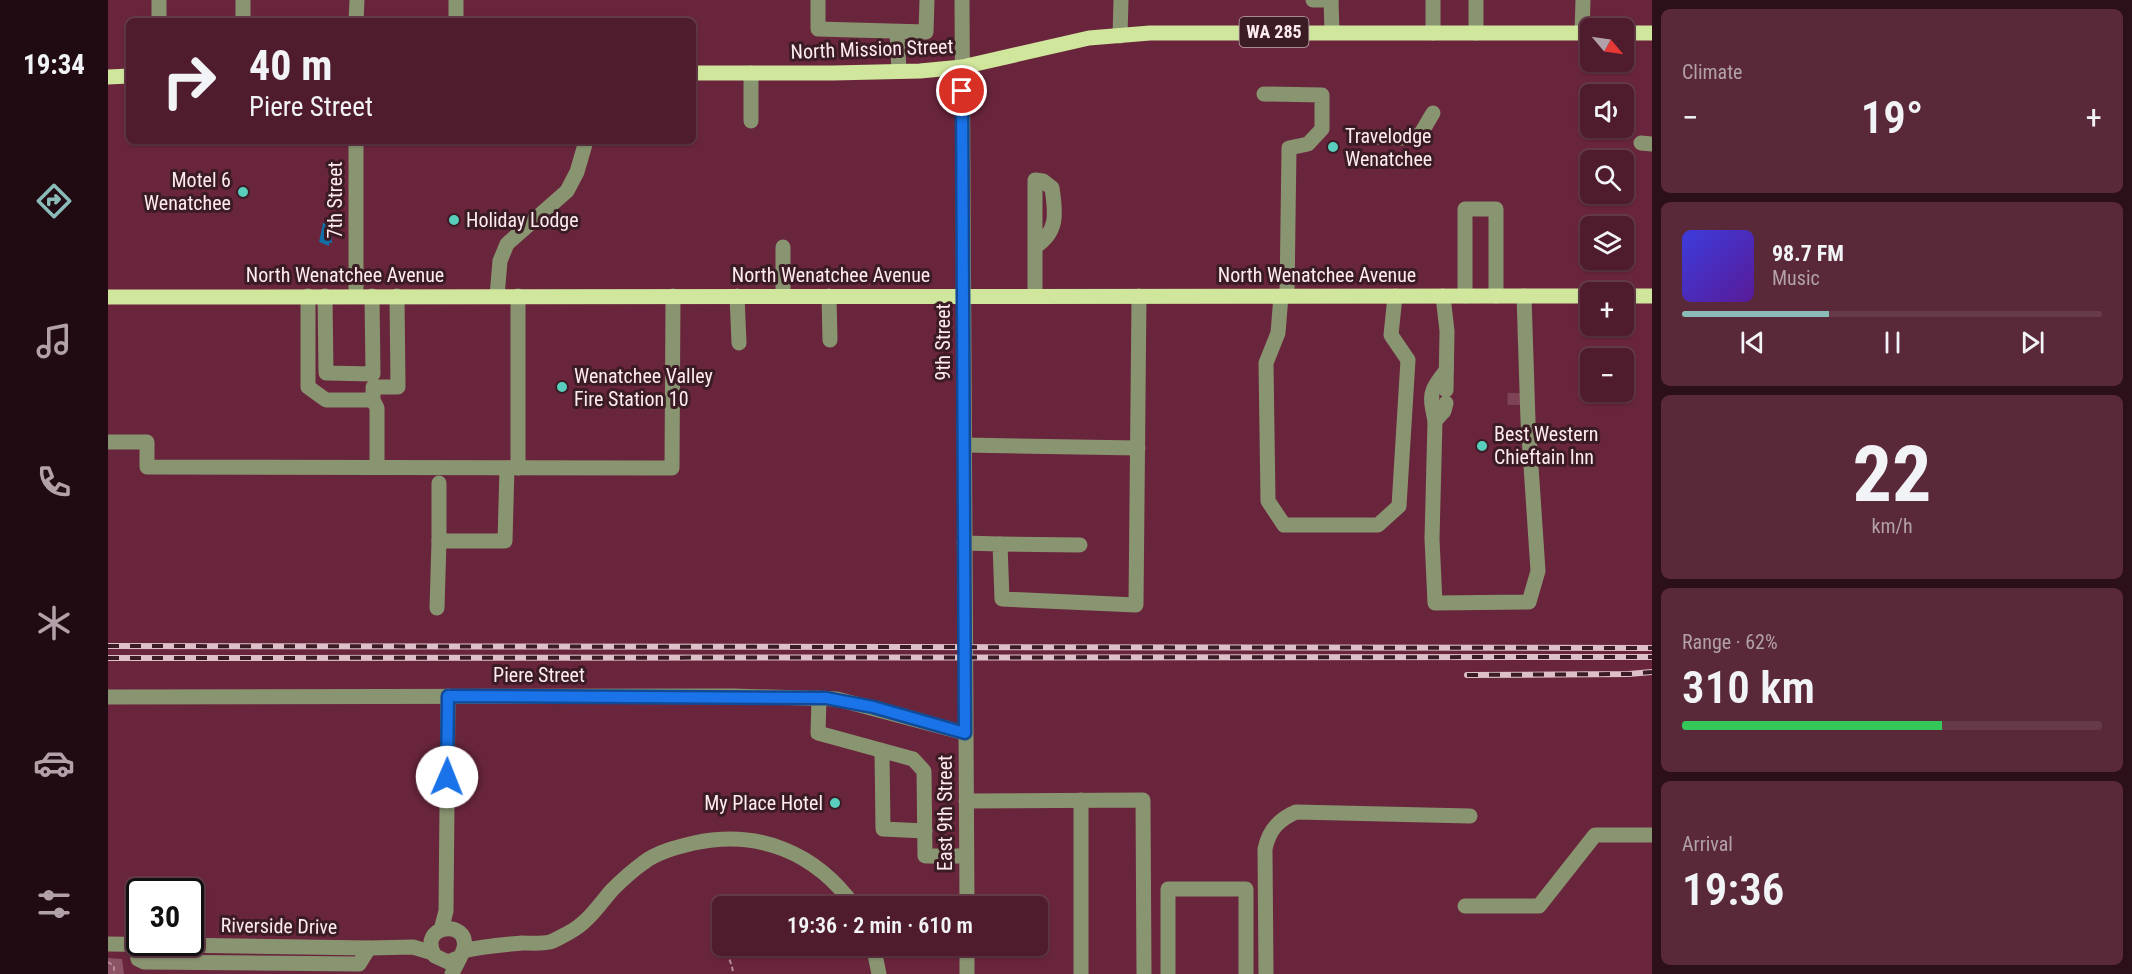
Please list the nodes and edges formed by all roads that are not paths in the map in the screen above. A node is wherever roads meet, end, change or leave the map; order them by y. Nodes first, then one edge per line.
1 (159, 0) edge
2 (243, 0) edge
3 (357, 0) edge
4 (456, 0) edge
5 (818, 0) edge
6 (927, 0) edge
7 (962, 0) edge
8 (1121, 0) edge
9 (1313, 0) edge
10 (1331, 0) edge
11 (1433, 0) edge
12 (1476, 0) edge
13 (1583, 0) edge
14 (159, 18) edge
15 (243, 18) edge
16 (357, 18) edge
17 (456, 18) edge
18 (1585, 18) edge
19 (897, 32) junction
20 (1332, 32) junction
21 (1433, 33) junction
22 (1476, 33) junction
23 (1580, 33) edge
24 (1634, 33) edge
25 (1652, 33) edge
26 (1120, 36) junction
27 (962, 67) junction
28 (899, 71) junction
29 (696, 73) edge
30 (751, 73) junction
31 (126, 76) edge
32 (108, 77) edge
33 (1264, 94) dead end
34 (1433, 113) dead end
35 (751, 121) dead end
36 (1372, 137) dead end
37 (356, 144) edge
38 (585, 144) edge
39 (1035, 180) dead end
40 (783, 247) dead end
41 (308, 296) junction
42 (325, 296) junction
43 (356, 296) junction
44 (372, 296) junction
45 (397, 296) junction
46 (497, 296) junction
47 (518, 296) junction
48 (673, 296) junction
49 (737, 296) junction
50 (783, 296) junction
51 (829, 296) junction
52 (964, 296) junction
53 (1035, 296) junction
54 (1139, 296) junction
55 (1284, 296) junction
56 (1395, 296) junction
57 (1443, 296) junction
58 (1465, 296) junction
59 (1496, 296) junction
60 (1524, 296) junction
61 (1580, 296) edge
62 (1634, 296) edge
63 (1652, 296) edge
64 (108, 297) edge
65 (830, 340) dead end
66 (739, 343) dead end
67 (1526, 365) junction
68 (1446, 371) junction
69 (373, 387) junction
70 (1436, 421) junction
71 (1528, 422) junction
72 (108, 441) edge
73 (964, 445) junction
74 (1138, 448) junction
75 (377, 467) junction
76 (512, 468) junction
77 (439, 483) dead end
78 (439, 541) junction
79 (964, 543) junction
80 (1000, 544) junction
81 (1080, 544) dead end
82 (438, 608) dead end
83 (965, 647) joint
84 (448, 696) junction
85 (108, 697) edge
86 (819, 698) junction
87 (965, 733) junction
88 (882, 751) junction
89 (1081, 800) junction
90 (966, 801) junction
91 (1470, 816) dead end
92 (925, 831) junction
93 (1652, 835) edge
94 (966, 856) junction
95 (846, 896) edge
96 (967, 896) edge
97 (1465, 906) dead end
98 (452, 940) junction
99 (108, 944) edge
100 (413, 947) junction
101 (436, 956) junction
102 (875, 956) edge
103 (967, 956) edge
104 (445, 974) edge
105 (452, 974) edge
106 (879, 974) edge
107 (967, 974) edge
108 (1081, 974) edge
109 (1144, 974) edge
110 (1167, 974) edge
111 (1246, 974) edge
112 (1266, 974) edge

1 - 14 street
2 - 15 street
3 - 16 street
4 - 17 street
5 - 19 street
6 - 19 street
7 - 27 street, 9th Street
8 - 26 street
9 - 10 street
10 - 20 street
11 - 21 street
12 - 22 street
13 - 18 street
19 - 28 street
20 - 21 main road, North Mission Street / WA 285
20 - 26 main road, North Mission Street / WA 285
21 - 22 main road, North Mission Street / WA 285
22 - 23 main road, North Mission Street / WA 285
24 - 25 main road
26 - 27 main road, North Mission Street / WA 285
27 - 28 main road, North Mission Street / WA 285
27 - 52 street, 9th Street
28 - 30 main road, North Mission Street / WA 285
29 - 30 main road, North Mission Street / WA 285
30 - 35 street
31 - 32 main road
33 - 55 street
34 - 36 street
37 - 43 street, 7th Street
38 - 46 street
39 - 53 street
40 - 50 street
41 - 42 main road, North Wenatchee Avenue
41 - 64 main road, North Wenatchee Avenue
41 - 69 street
42 - 43 main road, North Wenatchee Avenue
42 - 69 street
43 - 44 main road, North Wenatchee Avenue
44 - 45 main road, North Wenatchee Avenue
44 - 69 street
45 - 46 main road, North Wenatchee Avenue
45 - 69 street
46 - 47 main road, North Wenatchee Avenue
47 - 48 main road, North Wenatchee Avenue
47 - 76 street
48 - 49 main road, North Wenatchee Avenue
48 - 76 street
49 - 50 main road, North Wenatchee Avenue
49 - 66 street
50 - 51 main road, North Wenatchee Avenue
51 - 52 main road, North Wenatchee Avenue
51 - 65 street
52 - 53 main road, North Wenatchee Avenue
52 - 73 street, 9th Street
53 - 54 main road, North Wenatchee Avenue
54 - 55 main road, North Wenatchee Avenue
54 - 74 street
55 - 56 main road, North Wenatchee Avenue
55 - 56 street
56 - 57 main road, North Wenatchee Avenue
57 - 58 main road, North Wenatchee Avenue
57 - 68 street
58 - 59 main road, North Wenatchee Avenue
58 - 59 street
59 - 60 main road, North Wenatchee Avenue
60 - 61 main road, North Wenatchee Avenue
60 - 67 street
62 - 63 main road
67 - 71 street
67 - 71 street
68 - 70 street
68 - 70 street
69 - 75 street
70 - 71 street
72 - 75 street
73 - 74 street
73 - 79 street, 9th Street
74 - 80 street
75 - 76 street
76 - 78 street
77 - 78 street
78 - 82 street
79 - 80 street
79 - 83 street, 9th Street
80 - 81 street
83 - 87 street, East 9th Street
84 - 85 street, Piere Street
84 - 86 street, Piere Street
84 - 98 street
86 - 87 street, Piere Street
86 - 88 street
87 - 90 street, East 9th Street
88 - 92 street
88 - 92 street
89 - 90 street
89 - 108 street
89 - 109 street
90 - 94 street, East 9th Street
91 - 112 street
92 - 94 street
93 - 97 street
94 - 96 street, East 9th Street
95 - 98 street
98 - 100 street, Riverside Drive
98 - 101 street, Riverside Drive
98 - 101 street
98 - 105 street
99 - 100 street, Riverside Drive
100 - 101 street, Riverside Drive
101 - 104 street
102 - 106 street
103 - 107 street
110 - 111 street

